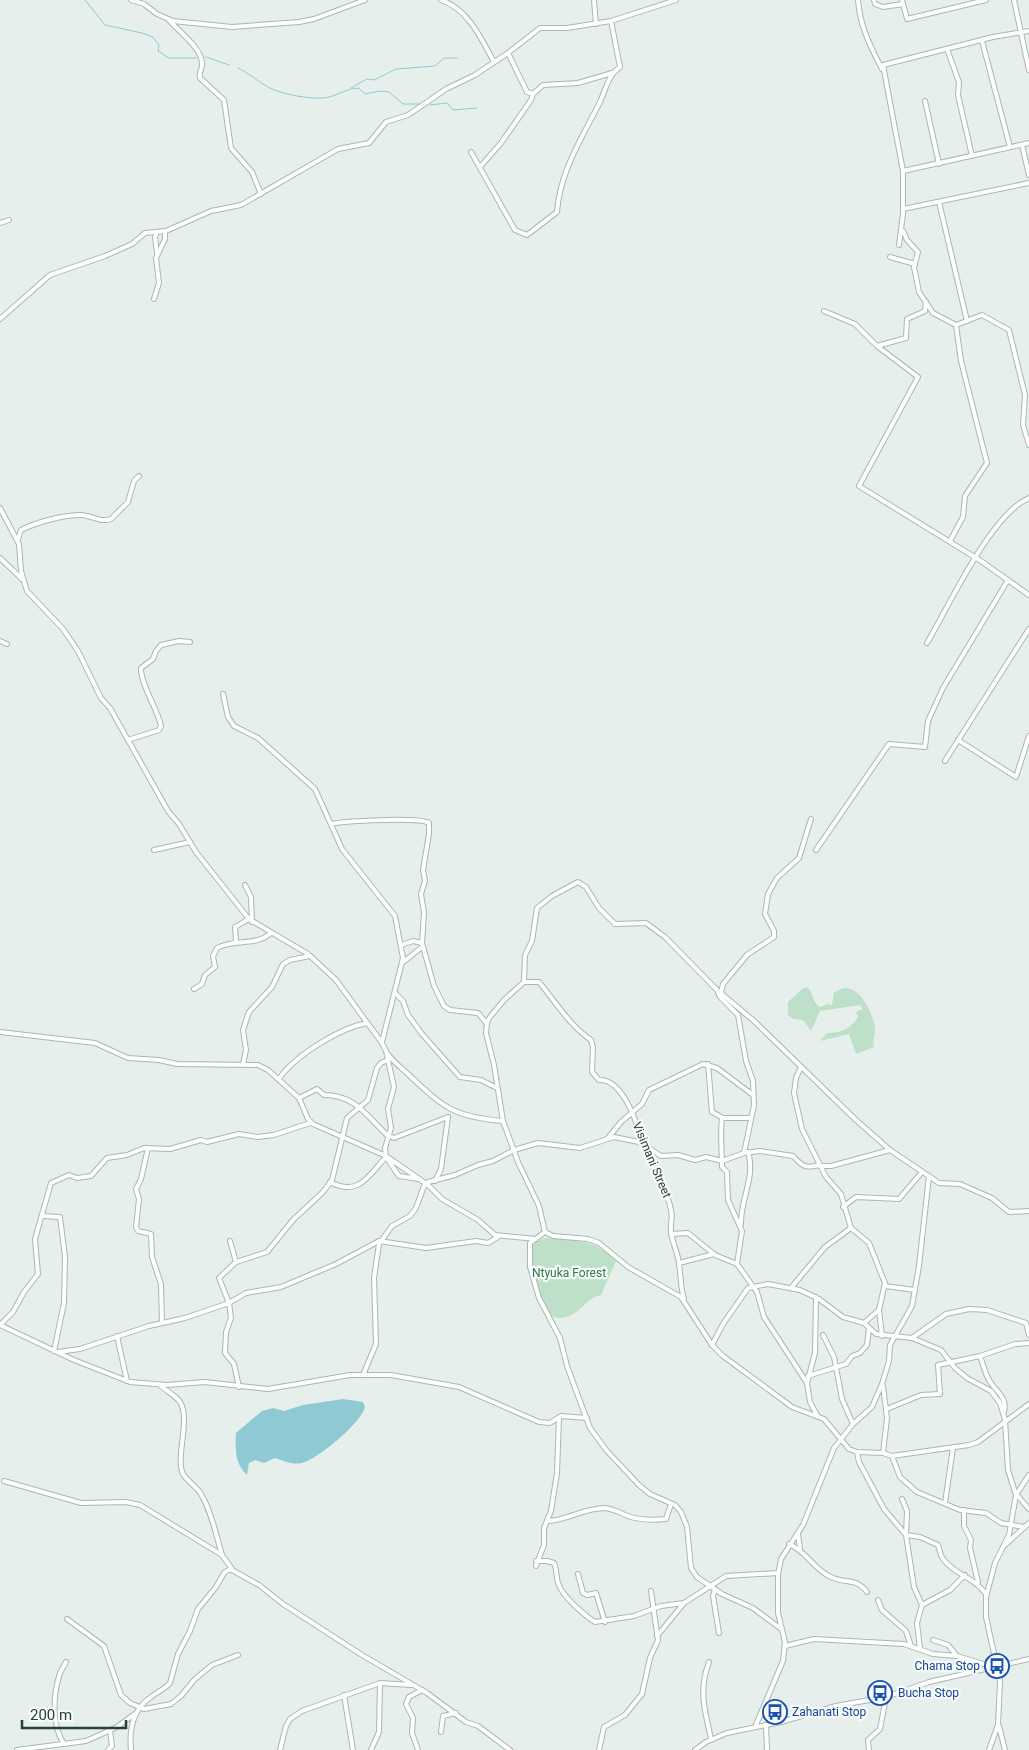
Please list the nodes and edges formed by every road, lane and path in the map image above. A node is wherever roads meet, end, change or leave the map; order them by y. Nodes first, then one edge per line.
1 (132, 0) edge
2 (365, 0) edge
3 (441, 0) edge
4 (594, 0) edge
5 (676, 0) edge
6 (858, 0) edge
7 (874, 0) edge
8 (986, 0) edge
9 (1014, 0) edge
10 (455, 2) edge
11 (902, 2) edge
12 (168, 20) junction
13 (611, 21) junction
14 (596, 24) junction
15 (1029, 31) edge
16 (1020, 32) junction
17 (982, 41) junction
18 (947, 49) junction
19 (508, 54) junction
20 (494, 62) junction
21 (882, 69) junction
22 (1029, 69) edge
23 (612, 73) junction
24 (533, 94) junction
25 (925, 101) dead end
26 (1029, 143) edge
27 (1022, 145) junction
28 (1010, 147) junction
29 (471, 152) dead end
30 (972, 156) junction
31 (939, 164) junction
32 (480, 167) junction
33 (903, 172) junction
34 (1029, 175) edge
35 (1029, 183) edge
36 (262, 194) junction
37 (939, 202) junction
38 (903, 209) junction
39 (9, 220) dead end
40 (0, 223) edge
41 (902, 229) junction
42 (157, 232) junction
43 (165, 232) junction
44 (899, 245) dead end
45 (157, 253) junction
46 (890, 257) dead end
47 (915, 264) junction
48 (154, 299) dead end
49 (926, 302) junction
50 (824, 311) dead end
51 (0, 319) edge
52 (967, 321) junction
53 (956, 325) junction
54 (877, 346) junction
55 (1029, 445) edge
56 (139, 476) dead end
57 (1029, 498) edge
58 (0, 508) edge
59 (950, 541) junction
60 (18, 542) junction
61 (974, 556) junction
62 (0, 558) edge
63 (1008, 580) junction
64 (24, 581) junction
65 (1029, 595) edge
66 (1029, 629) edge
67 (0, 641) edge
68 (190, 642) dead end
69 (927, 643) dead end
70 (7, 644) dead end
71 (224, 694) dead end
72 (1029, 736) edge
73 (128, 740) junction
74 (958, 740) junction
75 (945, 761) dead end
76 (811, 819) dead end
77 (331, 824) junction
78 (190, 842) junction
79 (154, 850) dead end
80 (816, 850) dead end
81 (245, 885) dead end
82 (250, 921) junction
83 (271, 933) junction
84 (236, 942) junction
85 (400, 945) junction
86 (422, 945) junction
87 (310, 956) junction
88 (402, 963) junction
89 (524, 982) junction
90 (194, 988) dead end
91 (719, 991) junction
92 (395, 993) junction
93 (480, 1014) junction
94 (492, 1014) junction
95 (367, 1023) junction
96 (487, 1024) junction
97 (0, 1032) edge
98 (382, 1043) junction
99 (386, 1051) junction
100 (388, 1060) junction
101 (243, 1064) junction
102 (708, 1064) junction
103 (801, 1067) junction
104 (279, 1079) junction
105 (497, 1088) junction
106 (753, 1095) junction
107 (299, 1098) junction
108 (359, 1108) junction
109 (451, 1110) junction
110 (632, 1112) junction
111 (448, 1118) junction
112 (722, 1118) junction
113 (751, 1118) junction
114 (503, 1121) junction
115 (310, 1123) junction
116 (342, 1137) junction
117 (389, 1137) junction
118 (608, 1138) junction
119 (645, 1146) junction
120 (148, 1148) junction
121 (514, 1150) junction
122 (890, 1150) junction
123 (746, 1153) junction
124 (386, 1156) junction
125 (722, 1161) junction
126 (820, 1166) junction
127 (922, 1172) junction
128 (929, 1176) junction
129 (419, 1179) junction
130 (435, 1181) junction
131 (330, 1182) junction
132 (426, 1184) junction
133 (843, 1207) junction
134 (1029, 1211) edge
135 (42, 1216) junction
136 (741, 1227) junction
137 (851, 1228) junction
138 (546, 1232) junction
139 (671, 1234) junction
140 (498, 1237) junction
141 (536, 1239) junction
142 (230, 1241) dead end
143 (381, 1241) junction
144 (714, 1254) junction
145 (236, 1262) junction
146 (679, 1263) junction
147 (737, 1264) junction
148 (752, 1286) junction
149 (885, 1286) junction
150 (791, 1288) junction
151 (915, 1290) junction
152 (816, 1297) junction
153 (685, 1301) junction
154 (229, 1303) junction
155 (879, 1310) junction
156 (162, 1323) junction
157 (864, 1323) junction
158 (1027, 1324) edge
159 (0, 1325) edge
160 (869, 1328) junction
161 (823, 1335) dead end
162 (1029, 1335) edge
163 (117, 1336) junction
164 (882, 1336) junction
165 (893, 1337) junction
166 (912, 1338) junction
167 (1029, 1344) edge
168 (712, 1346) junction
169 (80, 1349) junction
170 (56, 1351) junction
171 (980, 1356) junction
172 (74, 1360) junction
173 (950, 1362) junction
174 (836, 1367) junction
175 (363, 1375) junction
176 (808, 1376) junction
177 (127, 1381) junction
178 (807, 1383) junction
179 (882, 1384) junction
180 (159, 1385) junction
181 (239, 1387) junction
182 (1029, 1404) edge
183 (887, 1409) junction
184 (1004, 1414) junction
185 (818, 1417) junction
186 (559, 1418) junction
187 (587, 1418) junction
188 (1005, 1420) junction
189 (853, 1424) junction
190 (840, 1441) junction
191 (953, 1448) junction
192 (857, 1452) junction
193 (883, 1453) junction
194 (892, 1456) junction
195 (1029, 1475) edge
196 (4, 1481) dead end
197 (1016, 1494) junction
198 (902, 1499) dead end
199 (945, 1503) junction
200 (671, 1504) junction
201 (1029, 1509) edge
202 (964, 1510) junction
203 (548, 1520) junction
204 (1029, 1523) edge
205 (1009, 1525) junction
206 (1024, 1527) junction
207 (798, 1533) junction
208 (906, 1535) junction
209 (789, 1544) junction
210 (1002, 1548) junction
211 (800, 1549) junction
212 (222, 1555) junction
213 (232, 1569) junction
214 (778, 1573) junction
215 (578, 1574) dead end
216 (965, 1576) junction
217 (978, 1583) junction
218 (709, 1585) junction
219 (715, 1589) junction
220 (651, 1591) dead end
221 (868, 1592) dead end
222 (986, 1594) junction
223 (878, 1600) dead end
224 (684, 1603) junction
225 (922, 1605) junction
226 (654, 1608) junction
227 (66, 1619) dead end
228 (605, 1622) junction
229 (780, 1628) junction
230 (718, 1633) dead end
231 (657, 1636) junction
232 (933, 1640) dead end
233 (785, 1646) junction
234 (911, 1646) junction
235 (920, 1649) junction
236 (238, 1656) dead end
237 (957, 1656) junction
238 (1029, 1659) edge
239 (66, 1662) dead end
240 (709, 1662) dead end
241 (997, 1665) junction
242 (991, 1667) junction
243 (380, 1683) junction
244 (411, 1685) junction
245 (422, 1690) junction
246 (344, 1695) junction
247 (886, 1697) junction
248 (140, 1708) junction
249 (136, 1712) junction
250 (456, 1713) junction
251 (998, 1724) junction
252 (766, 1725) junction
253 (754, 1728) junction
254 (110, 1730) junction
255 (441, 1732) dead end
256 (711, 1739) junction
257 (64, 1744) junction
258 (16, 1750) edge
259 (108, 1750) edge
260 (131, 1750) edge
261 (280, 1750) edge
262 (353, 1750) edge
263 (371, 1750) edge
264 (418, 1750) edge
265 (510, 1750) edge
266 (599, 1750) edge
267 (695, 1750) edge
268 (767, 1750) edge
269 (869, 1750) edge
270 (989, 1750) edge
271 (1005, 1750) edge

1 - 12 street
2 - 12 street
3 - 10 street
4 - 14 street
5 - 13 street
6 - 21 street
7 - 11 street
8 - 11 street
9 - 16 street
10 - 20 street
12 - 36 street
13 - 14 street
13 - 23 street
14 - 19 street
15 - 16 street
16 - 17 street
16 - 22 street
17 - 18 street
17 - 28 street
18 - 21 street
18 - 30 street
19 - 20 street
19 - 24 street
20 - 36 street
21 - 33 street
23 - 24 street
23 - 32 street
24 - 32 street
25 - 31 street
26 - 27 street
27 - 28 street
27 - 34 street
28 - 30 street
29 - 32 street
30 - 31 street
31 - 33 street
33 - 38 street
35 - 37 street
36 - 43 street
37 - 38 street
37 - 52 street
38 - 41 street
39 - 40 street
41 - 44 street
41 - 47 street
42 - 43 street
42 - 45 street
42 - 51 street
43 - 45 street
45 - 48 street
46 - 47 street
47 - 49 street
49 - 53 street
49 - 54 street
50 - 54 street
52 - 53 street
52 - 55 street
53 - 59 street
54 - 59 street
56 - 60 street
57 - 61 street
58 - 60 street
59 - 61 street
60 - 64 street
61 - 63 street
61 - 69 street
62 - 64 street
63 - 65 street
63 - 80 street
64 - 73 street
66 - 74 street
67 - 70 street
68 - 73 street
71 - 77 street
72 - 74 street
73 - 78 street
74 - 75 street
76 - 91 street
77 - 85 street
77 - 86 street
78 - 79 street
78 - 82 street
81 - 82 street
82 - 83 street
82 - 84 street
83 - 84 street
83 - 87 street
84 - 90 street
85 - 86 street
85 - 88 street
86 - 88 street
86 - 93 street
87 - 95 street
87 - 101 street
88 - 92 street
89 - 91 street
89 - 94 street
89 - 110 street, Visimani Street
91 - 103 street
91 - 106 street
92 - 98 street
92 - 105 street
93 - 94 street
93 - 96 street
94 - 96 street
95 - 98 street
95 - 104 street
96 - 105 street
97 - 101 street
98 - 99 street
99 - 100 street
99 - 109 street
100 - 108 street
100 - 117 street
101 - 104 street
102 - 106 street
102 - 110 street
102 - 112 street
103 - 122 street
103 - 126 street
104 - 107 street
105 - 114 street
106 - 113 street
107 - 108 street
107 - 115 street
108 - 116 street
108 - 117 street
109 - 111 street
109 - 114 street
110 - 118 street
110 - 119 street, Visimani Street
111 - 117 street
111 - 130 street
112 - 113 street
112 - 125 street
113 - 123 street
114 - 121 street
115 - 116 street
115 - 120 street
116 - 124 street
116 - 131 street
117 - 124 street
118 - 119 street
118 - 121 street
119 - 125 street
119 - 139 street, Visimani Street
120 - 135 street
120 - 156 street
121 - 130 street
121 - 138 street
122 - 126 street
122 - 127 street
123 - 125 street
123 - 126 street
123 - 136 street
124 - 129 street
124 - 129 street
124 - 131 street
125 - 136 street
126 - 133 street
127 - 128 street
127 - 133 street
128 - 134 street
128 - 151 street
129 - 132 street
130 - 132 street
131 - 145 street
132 - 140 street
132 - 143 street
133 - 137 street
135 - 159 street
135 - 170 street
136 - 147 street
137 - 149 street
137 - 150 street
138 - 141 street
138 - 153 street
139 - 144 street
139 - 146 street, Visimani Street
140 - 141 street
140 - 143 street
141 - 187 street
142 - 145 street
143 - 154 street
143 - 175 street
144 - 146 street
144 - 147 street
145 - 154 street
146 - 153 street, Visimani Street
147 - 148 street
148 - 150 street
148 - 168 street
148 - 178 street
149 - 151 street
149 - 155 street
150 - 152 street
151 - 165 street
152 - 157 street
152 - 176 street
153 - 168 street
154 - 156 street
154 - 181 street
155 - 157 street
155 - 164 street
156 - 163 street
157 - 160 street
158 - 162 street
158 - 166 street
159 - 170 street
160 - 164 street
160 - 174 street
161 - 174 street
163 - 169 street
163 - 177 street
164 - 165 street
165 - 166 street
165 - 179 street
166 - 173 street
167 - 171 street
168 - 185 street
169 - 170 street
169 - 172 street
170 - 172 street
171 - 173 street
171 - 184 street
172 - 177 street
173 - 183 street
173 - 184 street
174 - 176 street
174 - 189 street
175 - 181 street
175 - 186 street
176 - 178 street
177 - 180 street
178 - 185 street
179 - 183 street
179 - 189 street
180 - 181 street
180 - 212 street
182 - 188 street
183 - 193 street
184 - 188 street
185 - 190 street
186 - 187 street
186 - 203 street
187 - 200 street
188 - 191 street
188 - 197 street
189 - 190 street
190 - 192 street
190 - 207 street
191 - 194 street
191 - 199 street
192 - 193 street
192 - 208 street
193 - 194 street
194 - 199 street
195 - 197 street
196 - 212 street
197 - 201 street
197 - 205 street
198 - 208 street
199 - 202 street
200 - 203 street
200 - 218 street
202 - 205 street
202 - 217 street
203 - 228 street
204 - 206 street
205 - 206 street
205 - 210 street
206 - 210 street
207 - 209 street
207 - 211 street
208 - 216 street
208 - 225 street
209 - 211 street
209 - 214 street
210 - 222 street
211 - 221 street
212 - 213 street
213 - 244 street
213 - 248 street
214 - 218 street
214 - 229 street
215 - 228 street
216 - 217 street
216 - 225 street
217 - 222 street
218 - 219 street
218 - 224 street
219 - 229 street
219 - 230 street
220 - 226 street
222 - 241 street
223 - 234 street
224 - 226 street
224 - 231 street
225 - 235 street
226 - 228 street
226 - 231 street
227 - 248 street
229 - 233 street
231 - 266 street
232 - 237 street
233 - 234 street
233 - 253 street
234 - 235 street
235 - 237 street
236 - 248 street
237 - 242 street
238 - 241 street
239 - 257 street
240 - 256 street
241 - 242 street
241 - 251 street
242 - 247 street
243 - 244 street
243 - 246 street
243 - 263 street
244 - 245 street
245 - 250 street
245 - 264 street
246 - 261 street
246 - 262 street
247 - 252 street
247 - 269 street
248 - 249 street
249 - 254 street
249 - 260 street
250 - 255 street
250 - 265 street
251 - 270 street
251 - 271 street
252 - 253 street
252 - 268 street
253 - 256 street
254 - 257 street
254 - 259 street
256 - 267 street
257 - 258 street

